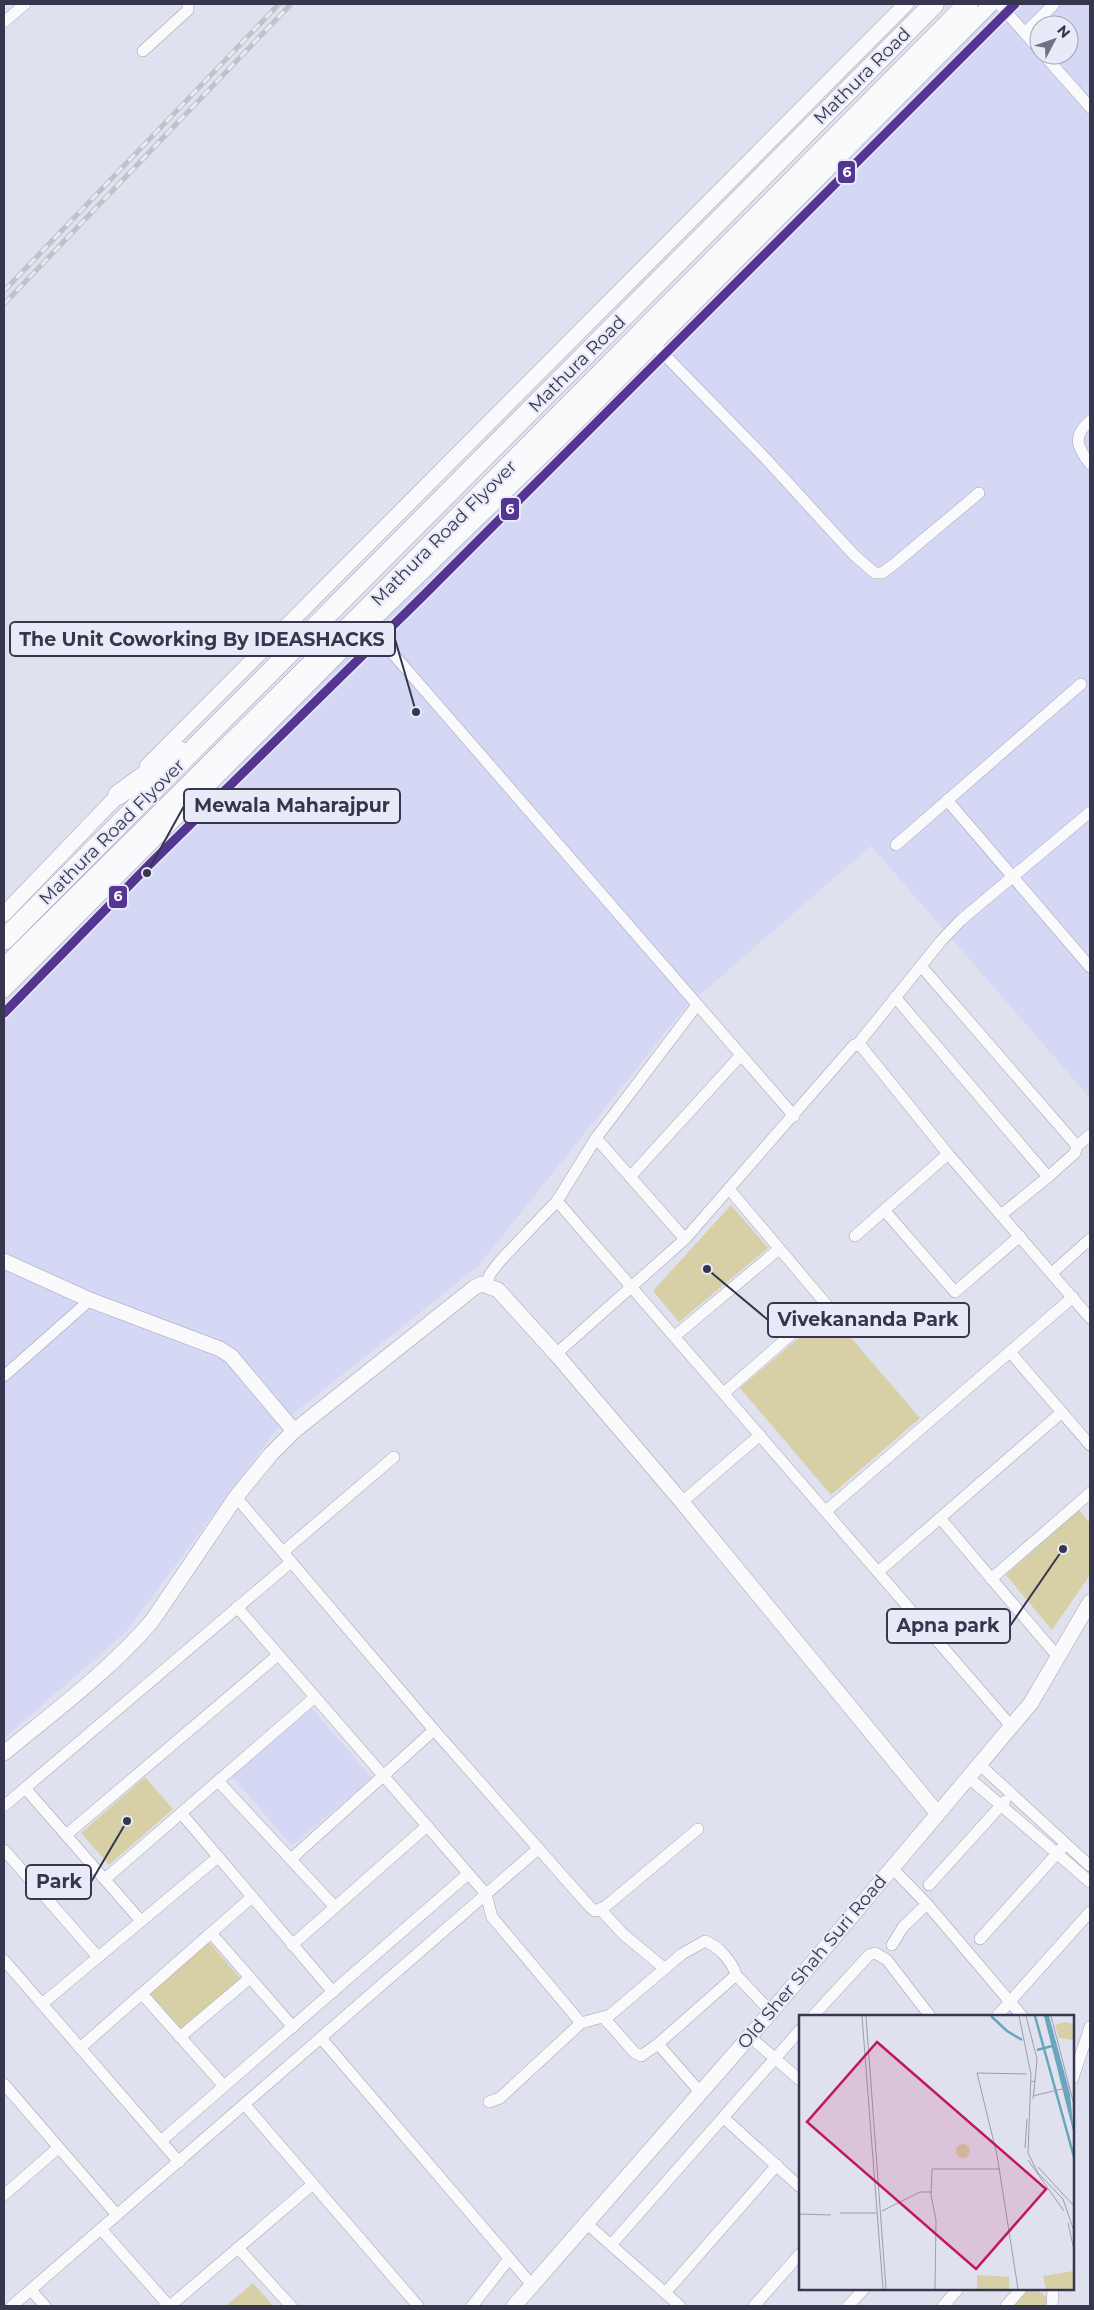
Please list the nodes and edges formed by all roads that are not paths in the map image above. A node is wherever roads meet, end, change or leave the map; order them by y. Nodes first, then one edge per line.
1 (25, 4) edge
2 (188, 4) edge
3 (906, 4) edge
4 (934, 4) edge
5 (968, 4) edge
6 (973, 4) edge
7 (991, 4) edge
8 (999, 4) edge
9 (1054, 4) edge
10 (953, 19) junction
11 (4, 22) edge
12 (1025, 34) junction
13 (1029, 38) edge
14 (143, 51) dead end
15 (1053, 65) edge
16 (1090, 107) edge
17 (654, 344) junction
18 (1090, 421) edge
19 (542, 434) junction
20 (1090, 464) edge
21 (979, 493) dead end
22 (473, 522) junction
23 (368, 625) junction
24 (1081, 684) dead end
25 (220, 724) junction
26 (118, 796) junction
27 (947, 800) junction
28 (1090, 812) edge
29 (896, 845) dead end
30 (1012, 877) junction
31 (4, 914) edge
32 (4, 940) edge
33 (921, 966) junction
34 (1090, 967) edge
35 (4, 969) edge
36 (4, 990) edge
37 (895, 997) junction
38 (697, 1005) junction
39 (857, 1045) junction
40 (742, 1055) junction
41 (794, 1116) junction
42 (1090, 1135) edge
43 (596, 1138) junction
44 (1077, 1146) junction
45 (948, 1154) junction
46 (630, 1177) junction
47 (1048, 1178) junction
48 (729, 1189) junction
49 (557, 1202) junction
50 (884, 1210) junction
51 (1001, 1214) junction
52 (855, 1236) dead end
53 (1020, 1236) junction
54 (685, 1239) junction
55 (1090, 1239) edge
56 (779, 1249) junction
57 (4, 1261) edge
58 (1052, 1274) junction
59 (486, 1285) junction
60 (632, 1286) junction
61 (1073, 1297) junction
62 (90, 1300) junction
63 (1090, 1318) edge
64 (675, 1336) junction
65 (1010, 1352) junction
66 (556, 1354) junction
67 (4, 1376) edge
68 (724, 1393) junction
69 (1062, 1412) junction
70 (294, 1432) junction
71 (760, 1435) junction
72 (1090, 1445) edge
73 (394, 1457) dead end
74 (1090, 1492) edge
75 (236, 1497) junction
76 (682, 1502) junction
77 (826, 1511) junction
78 (940, 1518) junction
79 (283, 1552) junction
80 (291, 1562) junction
81 (878, 1572) junction
82 (991, 1579) junction
83 (1090, 1602) edge
84 (237, 1608) junction
85 (278, 1655) junction
86 (1058, 1657) junction
87 (315, 1697) junction
88 (1011, 1726) junction
89 (434, 1730) junction
90 (4, 1753) edge
91 (979, 1764) junction
92 (383, 1776) junction
93 (968, 1777) junction
94 (218, 1781) junction
95 (25, 1788) junction
96 (1012, 1794) junction
97 (4, 1806) edge
98 (1002, 1806) junction
99 (180, 1814) junction
100 (938, 1814) junction
101 (427, 1826) junction
102 (698, 1829) dead end
103 (66, 1835) junction
104 (1066, 1844) junction
105 (538, 1849) junction
106 (4, 1850) edge
107 (1058, 1854) junction
108 (218, 1857) junction
109 (291, 1859) junction
110 (1090, 1866) edge
111 (892, 1868) junction
112 (468, 1874) junction
113 (105, 1879) junction
114 (1090, 1882) edge
115 (929, 1885) dead end
116 (486, 1894) junction
117 (252, 1897) junction
118 (926, 1904) junction
119 (335, 1907) junction
120 (600, 1910) junction
121 (1090, 1912) edge
122 (141, 1921) junction
123 (211, 1933) junction
124 (980, 1939) dead end
125 (292, 1945) junction
126 (892, 1945) dead end
127 (98, 1957) junction
128 (4, 1960) edge
129 (664, 1968) junction
130 (736, 1975) junction
131 (250, 1978) junction
132 (333, 1992) junction
133 (142, 1994) junction
134 (1009, 2002) junction
135 (42, 2004) junction
136 (771, 2012) junction
137 (923, 2014) edge
138 (814, 2015) edge
139 (998, 2015) edge
140 (1021, 2015) edge
141 (604, 2018) junction
142 (581, 2023) junction
143 (293, 2027) junction
144 (1090, 2027) edge
145 (799, 2031) edge
146 (749, 2036) junction
147 (180, 2037) junction
148 (321, 2038) junction
149 (658, 2044) junction
150 (80, 2048) junction
151 (774, 2058) junction
152 (1074, 2069) edge
153 (799, 2079) edge
154 (4, 2084) edge
155 (224, 2086) junction
156 (700, 2092) junction
157 (488, 2102) dead end
158 (245, 2104) junction
159 (724, 2118) junction
160 (161, 2141) junction
161 (58, 2148) junction
162 (179, 2162) junction
163 (777, 2165) junction
164 (313, 2184) junction
165 (799, 2186) edge
166 (4, 2195) edge
167 (117, 2215) junction
168 (585, 2222) junction
169 (101, 2229) junction
170 (611, 2244) junction
171 (238, 2248) junction
172 (799, 2255) edge
173 (509, 2259) junction
174 (532, 2285) junction
175 (31, 2290) junction
176 (863, 2290) edge
177 (957, 2290) edge
178 (1020, 2290) edge
179 (665, 2292) junction
180 (12, 2306) edge
181 (45, 2306) edge
182 (169, 2306) edge
183 (291, 2306) edge
184 (418, 2306) edge
185 (472, 2306) edge
186 (514, 2306) edge
187 (680, 2306) edge
188 (754, 2306) edge
189 (848, 2306) edge
190 (943, 2306) edge
191 (1006, 2306) edge

1 - 11 street
2 - 14 street
3 - 26 main road
4 - 25 highway, Mathura Road
5 - 10 highway, Mathura Road
6 - 10 highway
7 - 17 main road
8 - 12 street
9 - 12 street
10 - 19 highway, Mathura Road
12 - 13 street
15 - 16 street
17 - 21 street
17 - 22 main road
18 - 20 street
19 - 22 highway
19 - 35 highway, Mathura Road Flyover
22 - 23 main road
23 - 36 main road
23 - 38 street
24 - 27 street
25 - 26 highway
25 - 32 highway, Mathura Road Flyover
26 - 31 main road
27 - 29 street
27 - 30 street
28 - 30 street
30 - 33 street
30 - 34 street
33 - 37 street
33 - 44 street
37 - 39 street
37 - 47 street
38 - 40 street
38 - 43 street
39 - 41 street
39 - 45 street
40 - 41 street
40 - 46 street
41 - 48 street
42 - 44 street
43 - 46 street
43 - 49 street
44 - 47 street
45 - 50 street
45 - 51 street
46 - 54 street
47 - 51 street
48 - 54 street
48 - 56 street
49 - 59 street
49 - 60 street
50 - 52 street
50 - 53 street
51 - 53 street
53 - 58 street
54 - 60 street
55 - 58 street
56 - 64 street
56 - 68 street
57 - 62 main road
58 - 61 street
59 - 66 main road
59 - 70 main road
60 - 64 street
60 - 66 street
61 - 63 street
61 - 65 street
62 - 67 street
62 - 70 main road
64 - 68 street
65 - 69 street
65 - 77 street
66 - 76 main road
68 - 71 street
69 - 72 street
69 - 78 street
70 - 75 main road
71 - 76 street
71 - 77 street
73 - 79 street
74 - 82 street
75 - 79 street
75 - 90 main road
76 - 100 main road
77 - 81 street
78 - 81 street
78 - 82 street
79 - 80 street
80 - 84 street
80 - 89 street
81 - 88 street
82 - 86 street
83 - 86 main road, Old Sher Shah Suri Road
84 - 85 street
84 - 95 street
85 - 87 street
85 - 103 street
86 - 88 main road, Old Sher Shah Suri Road
87 - 92 street
87 - 94 street
88 - 91 main road, Old Sher Shah Suri Road
89 - 92 street
89 - 105 street
91 - 93 main road, Old Sher Shah Suri Road
91 - 96 street
92 - 101 street
92 - 109 street
93 - 98 street
93 - 100 main road, Old Sher Shah Suri Road
94 - 99 street
94 - 109 street
95 - 97 street
95 - 103 street
96 - 98 street
96 - 104 street
98 - 107 street
98 - 115 street
99 - 108 street
99 - 113 street
100 - 111 main road, Old Sher Shah Suri Road
101 - 112 street
101 - 119 street
102 - 120 street
103 - 113 street
104 - 107 street
104 - 110 street
105 - 116 street
105 - 120 street
106 - 127 street
107 - 114 street
107 - 124 street
108 - 117 street
108 - 122 street
109 - 119 street
111 - 118 street
111 - 136 main road, Old Sher Shah Suri Road
112 - 116 street
112 - 132 street
113 - 122 street
116 - 142 street
116 - 148 street
117 - 123 street
117 - 125 street
118 - 126 street
118 - 134 street
119 - 125 street
120 - 129 street
121 - 134 street
122 - 127 street
123 - 131 street
123 - 133 street
125 - 132 street
127 - 135 street
128 - 135 street
129 - 130 street
129 - 141 street
130 - 136 street
130 - 149 street
131 - 143 street
131 - 147 street
132 - 143 street
133 - 147 street
133 - 150 street
134 - 139 street
134 - 140 street
135 - 150 street
136 - 146 main road, Old Sher Shah Suri Road
137 - 138 street
141 - 142 street
141 - 149 street
142 - 157 street
143 - 155 street
144 - 152 street
145 - 151 street
146 - 151 street
146 - 156 main road, Old Sher Shah Suri Road
147 - 155 street
148 - 158 street
148 - 173 street
149 - 156 street
150 - 160 street
151 - 153 street
151 - 159 street
154 - 161 street
155 - 160 street
156 - 168 main road, Old Sher Shah Suri Road
158 - 162 street
158 - 164 street
159 - 163 street
159 - 170 street
160 - 162 street
161 - 166 street
161 - 167 street
162 - 167 street
163 - 165 street
163 - 179 street
164 - 171 street
164 - 184 street
167 - 169 street
168 - 170 street
168 - 174 main road, Old Sher Shah Suri Road
169 - 175 street
169 - 182 street
170 - 179 street
171 - 182 street
171 - 183 street
172 - 188 street
173 - 174 street
173 - 185 street
174 - 186 main road, Old Sher Shah Suri Road
175 - 180 street
175 - 181 street
176 - 189 street
177 - 190 street
178 - 191 street
179 - 187 street

